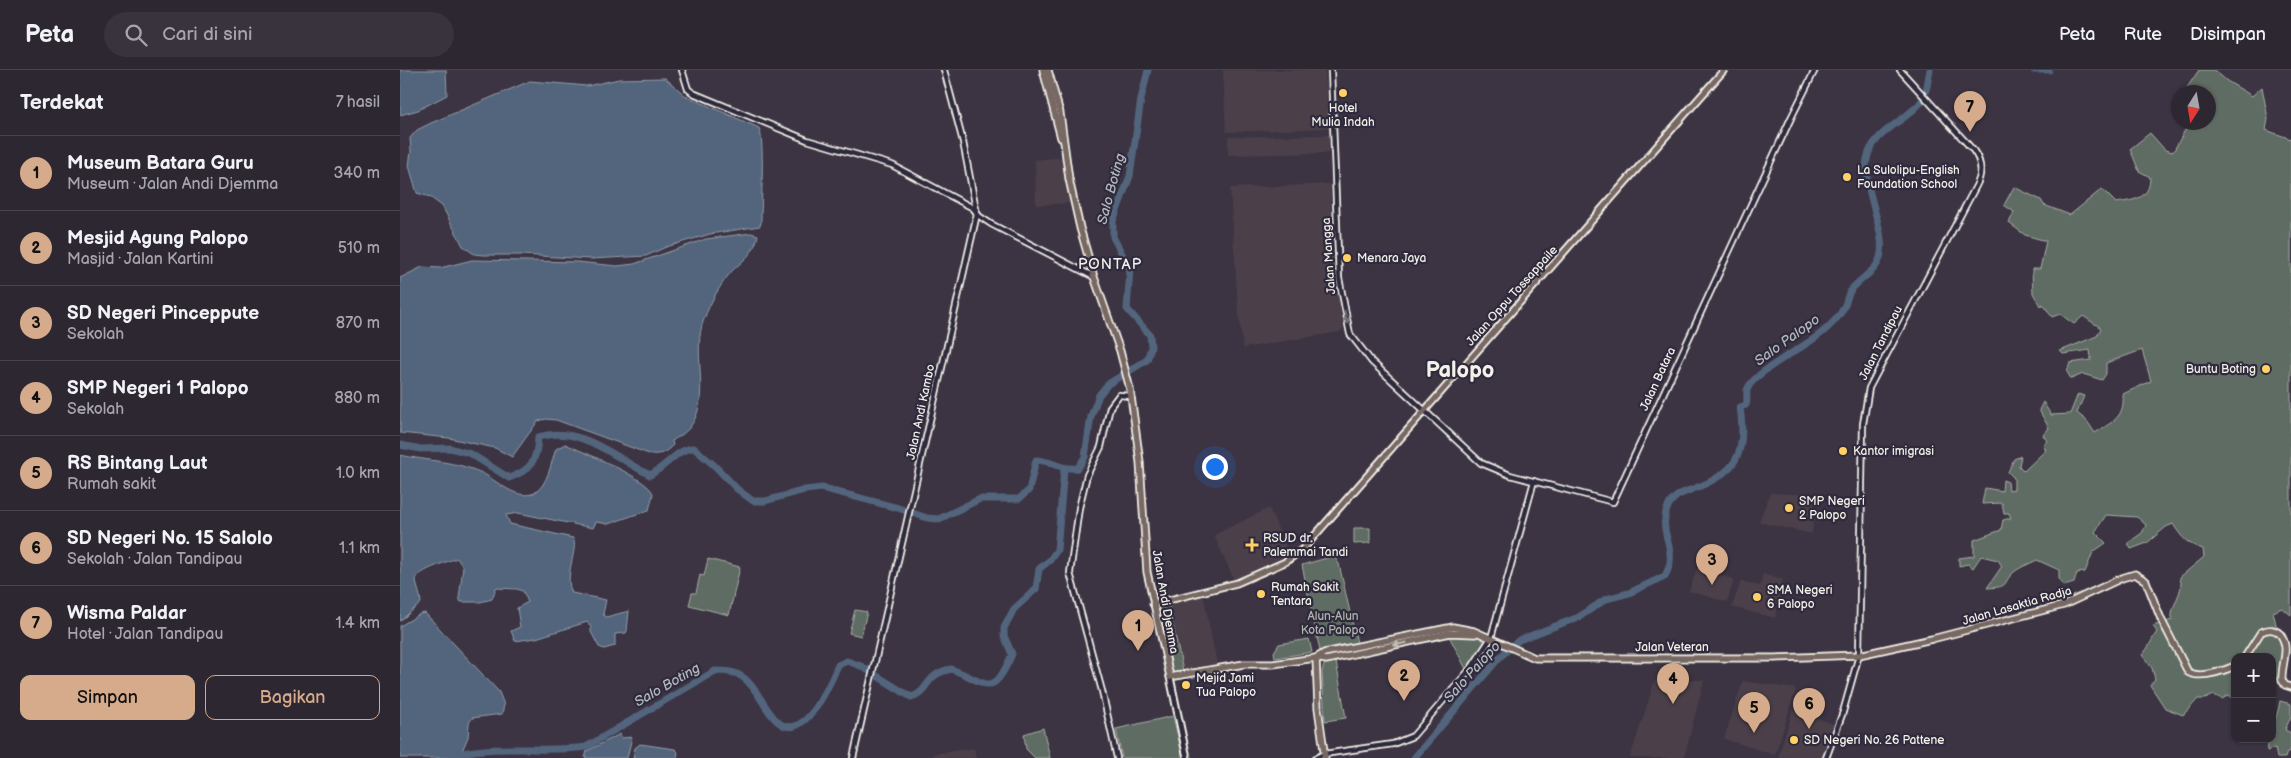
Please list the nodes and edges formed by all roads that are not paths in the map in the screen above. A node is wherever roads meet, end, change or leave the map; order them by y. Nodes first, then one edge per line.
1 (682, 70) edge
2 (944, 70) edge
3 (1043, 70) edge
4 (1048, 70) edge
5 (1331, 70) edge
6 (1724, 70) edge
7 (1815, 70) edge
8 (1900, 70) edge
9 (1058, 113) junction
10 (977, 214) junction
11 (1094, 277) junction
12 (1131, 396) junction
13 (1424, 410) junction
14 (1534, 481) junction
15 (1153, 604) junction
16 (1491, 638) junction
17 (2248, 653) edge
18 (1858, 655) junction
19 (1316, 658) junction
20 (2231, 667) edge
21 (1170, 677) junction
22 (2291, 688) edge
23 (1324, 756) edge
24 (854, 758) edge
25 (1117, 758) edge
26 (1187, 758) edge
27 (1316, 758) edge
28 (1826, 758) edge

1 - 10 street
2 - 10 street, Jalan Andi Kambo
3 - 9 highway
4 - 9 highway
5 -> 13 street, Jalan Mangga
6 - 13 main road, Jalan Oppu Tossappaile
7 - 14 street, Jalan Batara
8 - 18 street, Jalan Tandipau
9 - 11 highway
10 - 11 street
10 - 24 street, Jalan Andi Kambo
11 - 12 highway, Jalan Andi Djemma
12 - 15 highway, Jalan Andi Djemma
12 - 25 street
13 - 14 street, Jalan Batara
13 - 15 main road, Jalan Oppu Tossappaile
14 - 16 street
15 - 21 highway, Jalan Andi Djemma
16 - 18 highway, Jalan Veteran
16 - 19 highway, Jalan Veteran
16 - 23 street
17 - 22 highway
18 - 20 highway, Jalan Lasaktia Radja
18 - 28 street, Jalan Tandipau
19 - 21 highway, Jalan Veteran
19 - 23 highway
21 - 26 main road, Jalan Andi Djemma
23 - 27 street

